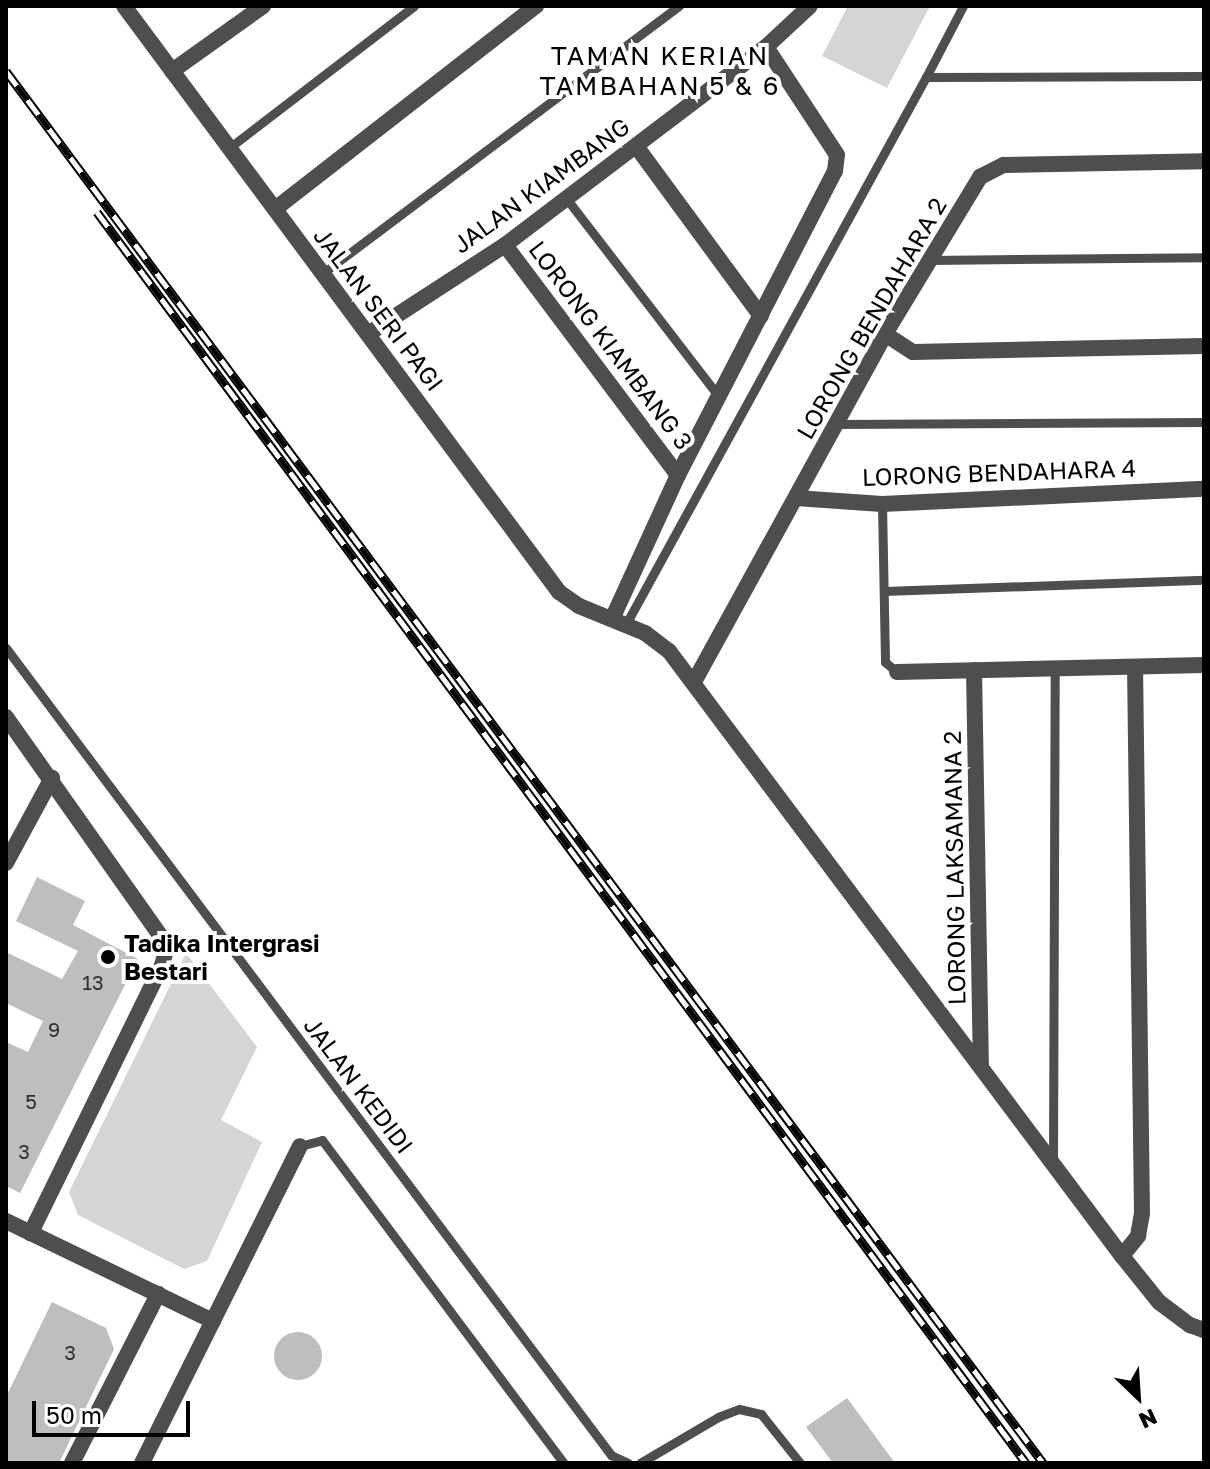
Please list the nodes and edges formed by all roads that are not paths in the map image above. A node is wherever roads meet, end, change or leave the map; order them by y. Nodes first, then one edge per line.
1 (263, 6) edge
2 (414, 6) edge
3 (536, 6) edge
4 (679, 6) edge
5 (810, 6) edge
6 (963, 6) edge
7 (132, 9) edge
8 (766, 47) junction
9 (172, 71) junction
10 (1204, 76) edge
11 (926, 77) junction
12 (636, 146) junction
13 (229, 148) junction
14 (1204, 161) edge
15 (566, 198) junction
16 (275, 209) junction
17 (505, 245) junction
18 (1204, 257) edge
19 (930, 260) junction
20 (323, 273) junction
21 (761, 316) junction
22 (368, 334) junction
23 (885, 334) junction
24 (1204, 346) edge
25 (720, 398) junction
26 (1204, 422) edge
27 (838, 424) junction
28 (678, 475) junction
29 (1204, 489) edge
30 (796, 498) junction
31 (882, 504) junction
32 (1204, 580) edge
33 (884, 591) junction
34 (619, 621) junction
35 (6, 648) edge
36 (1204, 665) edge
37 (1135, 667) junction
38 (1055, 668) junction
39 (974, 670) junction
40 (897, 672) joint
41 (694, 682) junction
42 (6, 717) edge
43 (52, 778) junction
44 (6, 863) edge
45 (981, 1065) junction
46 (300, 1146) joint
47 (1053, 1165) junction
48 (6, 1221) edge
49 (31, 1233) junction
50 (1122, 1256) junction
51 (158, 1294) junction
52 (213, 1321) junction
53 (1204, 1330) edge
54 (72, 1463) edge
55 (142, 1463) edge
56 (564, 1463) edge
57 (628, 1463) edge
58 (640, 1463) edge
59 (800, 1463) edge

1 - 9 street
2 - 13 lane
3 - 16 street
4 - 20 lane
5 - 8 street, JALAN KIAMBANG
6 - 11 lane
7 - 9 street, JALAN SERI PAGI
8 - 12 street, JALAN KIAMBANG
8 - 21 street
9 - 13 street, JALAN SERI PAGI
10 - 11 lane
11 - 34 lane
12 - 15 street, JALAN KIAMBANG
12 - 21 street
13 - 16 street, JALAN SERI PAGI
14 - 19 street, LORONG BENDAHARA 2
15 - 17 street, JALAN KIAMBANG
15 - 25 lane
16 - 20 street, JALAN SERI PAGI
17 - 22 street, JALAN KIAMBANG
17 - 28 street, LORONG KIAMBANG 3
18 - 19 lane
19 - 23 street, LORONG BENDAHARA 2
20 - 22 street, JALAN SERI PAGI
21 - 25 street
22 - 34 street, JALAN SERI PAGI
23 - 24 street
23 - 27 street, LORONG BENDAHARA 2
25 - 28 street
26 - 27 lane
27 - 30 street, LORONG BENDAHARA 2
28 - 34 street
29 - 31 street, LORONG BENDAHARA 4
30 - 31 street, LORONG BENDAHARA 4
30 - 41 street, LORONG BENDAHARA 2
31 - 33 lane
32 - 33 lane
33 - 40 lane
34 - 41 street, JALAN SERI PAGI
35 - 57 lane, JALAN KEDIDI
36 - 37 street
37 - 38 street
37 - 50 street
38 - 39 street
38 - 47 lane
39 - 40 street
39 - 45 street, LORONG LAKSAMANA 2
41 - 45 street, JALAN SERI PAGI
42 - 43 street
43 - 44 street
43 - 49 street
45 - 47 street, JALAN SERI PAGI
46 - 52 street
46 - 56 lane
47 - 50 street, JALAN SERI PAGI
48 - 49 street
49 - 51 street
50 - 53 street, JALAN SERI PAGI
51 - 52 street
51 - 54 street
52 - 55 street
58 - 59 lane

